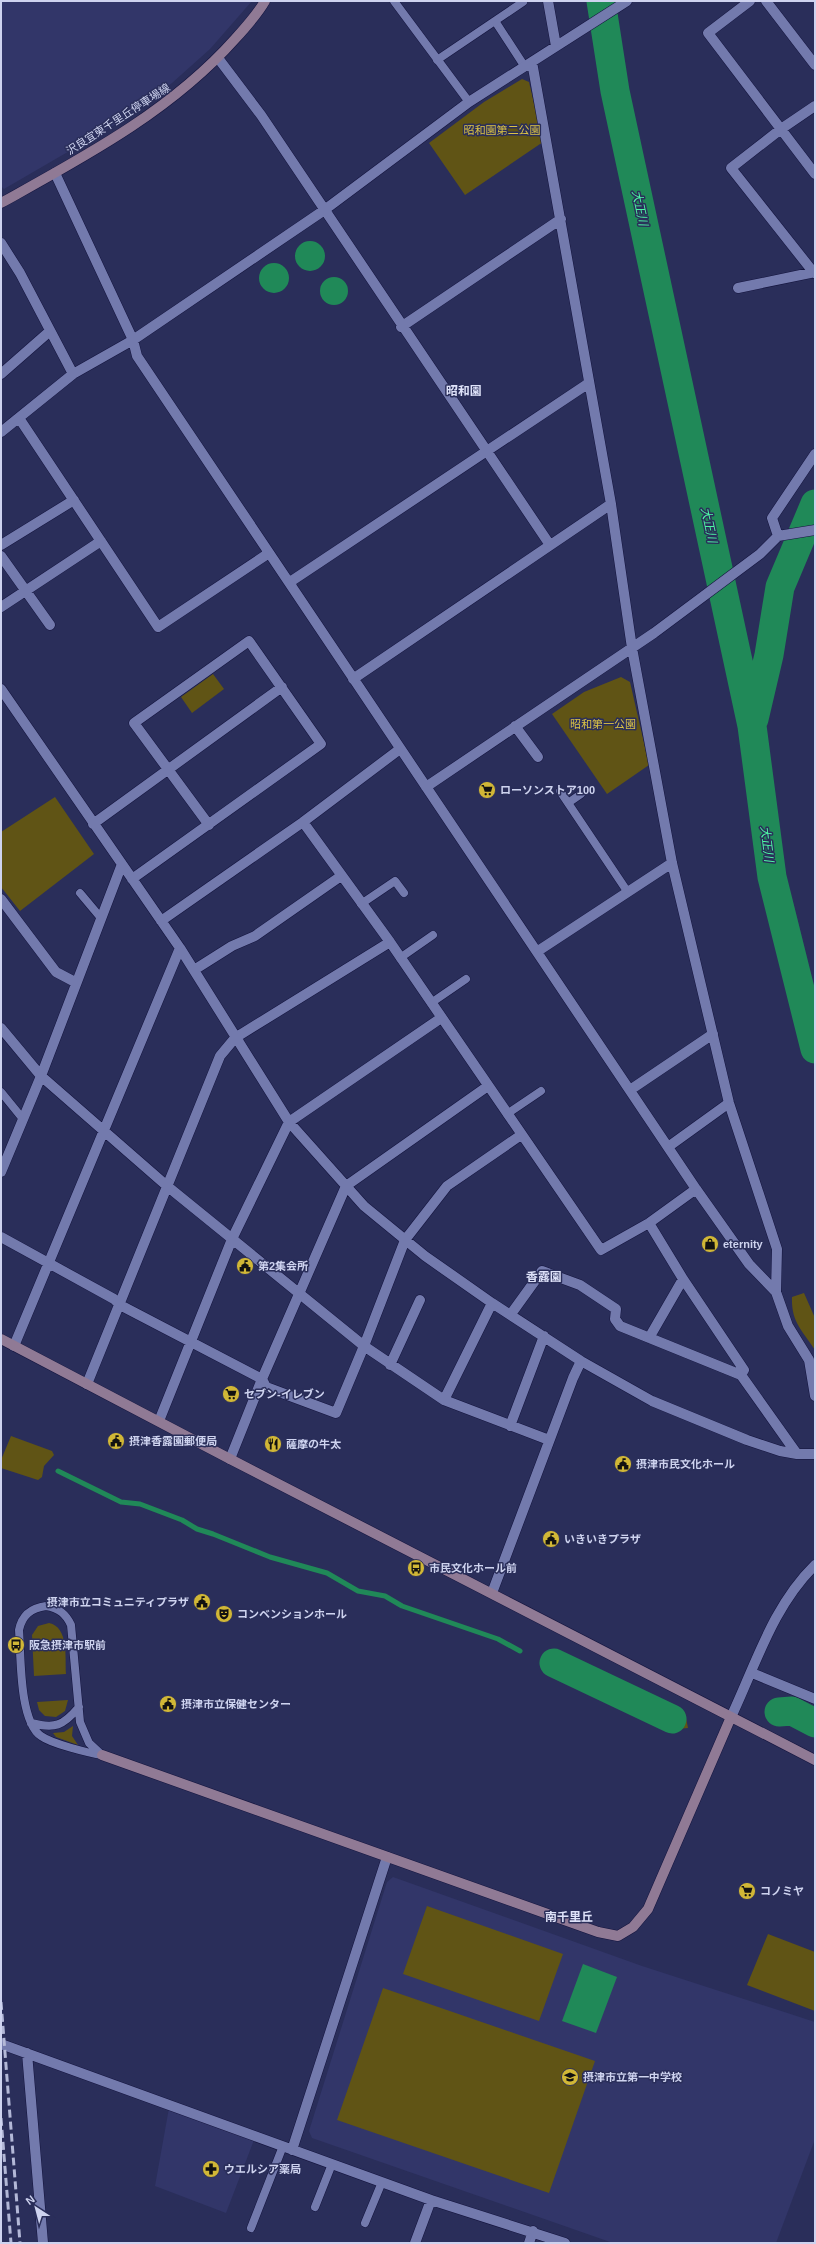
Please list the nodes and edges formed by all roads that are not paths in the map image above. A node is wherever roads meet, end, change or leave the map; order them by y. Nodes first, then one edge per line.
1 (265, 1) edge
2 (394, 1) edge
3 (548, 1) edge
4 (627, 1) edge
5 (750, 1) edge
6 (766, 1) edge
7 (524, 2) edge
8 (495, 21) junction
9 (558, 45) junction
10 (218, 58) junction
11 (437, 60) junction
12 (529, 64) junction
13 (815, 65) edge
14 (469, 102) junction
15 (815, 106) edge
16 (781, 129) junction
17 (55, 173) junction
18 (815, 174) edge
19 (1, 202) edge
20 (323, 211) junction
21 (560, 219) junction
22 (1, 243) edge
23 (814, 272) edge
24 (738, 288) dead end
25 (401, 327) junction
26 (50, 331) junction
27 (133, 340) junction
28 (1, 374) edge
29 (73, 374) junction
30 (589, 383) junction
31 (19, 418) junction
32 (1, 432) edge
33 (486, 452) junction
34 (815, 454) edge
35 (74, 500) junction
36 (611, 504) junction
37 (815, 530) edge
38 (778, 536) junction
39 (101, 541) junction
40 (1, 545) edge
41 (550, 545) junction
42 (269, 553) junction
43 (1, 556) edge
44 (290, 582) junction
45 (26, 591) junction
46 (1, 607) edge
47 (50, 625) dead end
48 (632, 648) junction
49 (353, 678) junction
50 (282, 687) junction
51 (1, 689) edge
52 (515, 726) junction
53 (400, 749) junction
54 (538, 757) dead end
55 (168, 769) junction
56 (426, 787) junction
57 (560, 791) dead end
58 (581, 794) dead end
59 (568, 803) junction
60 (303, 822) junction
61 (93, 824) junction
62 (209, 825) junction
63 (672, 863) junction
64 (122, 864) junction
65 (341, 876) junction
66 (132, 879) junction
67 (628, 890) junction
68 (80, 892) dead end
69 (404, 893) dead end
70 (1, 899) edge
71 (361, 904) junction
72 (101, 918) junction
73 (161, 921) junction
74 (433, 935) dead end
75 (390, 942) junction
76 (180, 948) junction
77 (538, 951) junction
78 (400, 958) junction
79 (194, 970) junction
80 (466, 979) dead end
81 (75, 982) junction
82 (431, 1003) junction
83 (441, 1018) junction
84 (1, 1028) edge
85 (713, 1034) junction
86 (235, 1038) junction
87 (41, 1076) junction
88 (488, 1086) junction
89 (630, 1090) junction
90 (541, 1091) dead end
91 (1, 1092) edge
92 (729, 1103) junction
93 (507, 1114) junction
94 (23, 1119) junction
95 (289, 1122) junction
96 (104, 1131) junction
97 (522, 1135) junction
98 (668, 1147) junction
99 (1, 1172) edge
100 (167, 1186) junction
101 (346, 1186) junction
102 (696, 1189) junction
103 (649, 1223) junction
104 (1, 1238) edge
105 (232, 1239) junction
106 (405, 1240) junction
107 (48, 1264) junction
108 (683, 1279) junction
109 (776, 1292) junction
110 (299, 1294) junction
111 (420, 1300) dead end
112 (492, 1303) junction
113 (120, 1304) junction
114 (511, 1314) junction
115 (544, 1336) junction
116 (649, 1338) junction
117 (1, 1339) edge
118 (190, 1343) junction
119 (14, 1346) junction
120 (364, 1346) junction
121 (581, 1361) junction
122 (390, 1365) junction
123 (741, 1374) junction
124 (262, 1379) junction
125 (87, 1384) junction
126 (815, 1396) edge
127 (444, 1400) junction
128 (159, 1421) junction
129 (510, 1426) junction
130 (549, 1440) junction
131 (797, 1454) junction
132 (815, 1454) edge
133 (230, 1459) junction
134 (815, 1565) edge
135 (492, 1593) junction
136 (752, 1673) junction
137 (815, 1699) edge
138 (79, 1707) junction
139 (731, 1717) junction
140 (31, 1723) junction
141 (102, 1755) junction
142 (815, 1760) edge
143 (387, 1857) junction
144 (1, 2044) edge
145 (27, 2053) junction
146 (287, 2148) junction
147 (332, 2164) junction
148 (382, 2182) junction
149 (431, 2200) junction
150 (316, 2207) dead end
151 (365, 2223) dead end
152 (251, 2228) dead end
153 (533, 2231) junction
154 (43, 2243) edge
155 (52, 2243) edge
156 (415, 2243) edge
157 (529, 2243) edge
158 (565, 2243) edge

1 - 10 street, 沢良宜東千里丘停車場線
2 - 11 lane
3 - 9 street
4 - 9 street
5 - 16 street
6 - 13 street
7 - 8 lane
8 - 11 lane
8 - 12 lane
9 - 12 street
10 - 17 street, 沢良宜東千里丘停車場線
10 - 20 street
11 - 14 lane
12 - 14 street
12 - 21 street
14 - 20 street
15 - 16 street
16 - 18 street
16 - 23 street
17 - 19 street, 沢良宜東千里丘停車場線
17 - 27 street
20 - 25 street
20 - 27 street
21 - 25 street
21 - 30 street
22 - 26 street
23 - 24 street
25 - 33 street
26 - 28 street
26 - 29 street
27 - 29 street
27 - 42 street
29 - 31 street
30 - 33 street
30 - 36 street
31 - 32 street
31 - 35 street
33 - 41 street
33 - 44 street
34 - 38 street
35 - 39 street
35 - 40 street
36 - 41 street
36 - 48 street
37 - 38 street
38 - 48 street
39 - 42 street
39 - 45 street
41 - 49 street
42 - 44 street
43 - 45 street
44 - 49 street
45 - 46 street
45 - 47 street
48 - 52 street
48 - 63 street
49 - 53 street
50 - 55 street
50 - 55 street
50 - 62 street
51 - 61 street
52 - 54 street
52 - 56 street
53 - 56 street
53 - 60 street
55 - 61 street
55 - 62 street
56 - 77 street
57 - 59 lane
58 - 59 lane
59 - 67 lane
60 - 65 street
60 - 73 street
61 - 64 street
62 - 66 street
63 - 67 street
63 - 85 street
64 - 66 street
64 - 72 street
65 - 71 street
65 - 79 street
66 - 73 street
67 - 77 street
68 - 72 lane
69 - 71 lane
70 - 81 street
71 - 75 street
72 - 81 street
73 - 76 street
74 - 78 lane
75 - 78 street
75 - 86 street
76 - 79 street
76 - 96 street
77 - 89 street
78 - 82 street
79 - 86 street
80 - 82 lane
81 - 87 street
82 - 83 street
83 - 88 street
83 - 95 street
84 - 87 street
85 - 89 street
85 - 92 street
86 - 95 street
86 - 100 street
87 - 94 street
87 - 96 street
88 - 93 street
88 - 101 street
89 - 98 street
90 - 93 lane
91 - 94 lane
92 - 98 street
92 - 109 street
93 - 97 street
94 - 99 street
95 - 101 street
95 - 105 street
96 - 100 street
96 - 107 street
97 - 103 street
97 - 106 street
98 - 102 street
100 - 105 street
100 - 113 street
101 - 106 street
101 - 110 street
102 - 103 street
102 - 109 street
103 - 108 street
104 - 107 street
105 - 110 street
105 - 118 street
106 - 112 street
106 - 120 street
107 - 113 street
107 - 119 street
108 - 116 street
108 - 123 street
109 - 126 street
110 - 120 street
110 - 124 street
111 - 122 street
112 - 114 street
112 - 127 street
113 - 118 street
113 - 125 street
114 - 115 street
114 - 116 street
115 - 121 street
115 - 129 street
116 - 123 street
117 - 119 street
118 - 124 street
118 - 128 street
119 - 125 street
120 - 122 street
120 - 124 street
121 - 130 street
121 - 131 street
122 - 127 street
123 - 131 street
124 - 133 street
125 - 128 street
127 - 129 street
128 - 133 street
129 - 130 street
130 - 135 street
131 - 132 street
133 - 135 street
134 - 136 street
135 - 139 street
136 - 137 street
136 - 139 street
138 - 140 lane
138 - 140 lane
138 - 141 lane
139 - 142 street
139 - 143 street
140 - 141 lane
141 - 143 street
143 - 146 street
144 - 145 street
145 - 146 street
145 - 154 street
146 - 147 street
146 - 152 lane
147 - 148 street
147 - 150 lane
148 - 149 street
148 - 151 lane
149 - 153 street
149 - 156 street
153 - 157 street
153 - 158 street
154 - 155 street

